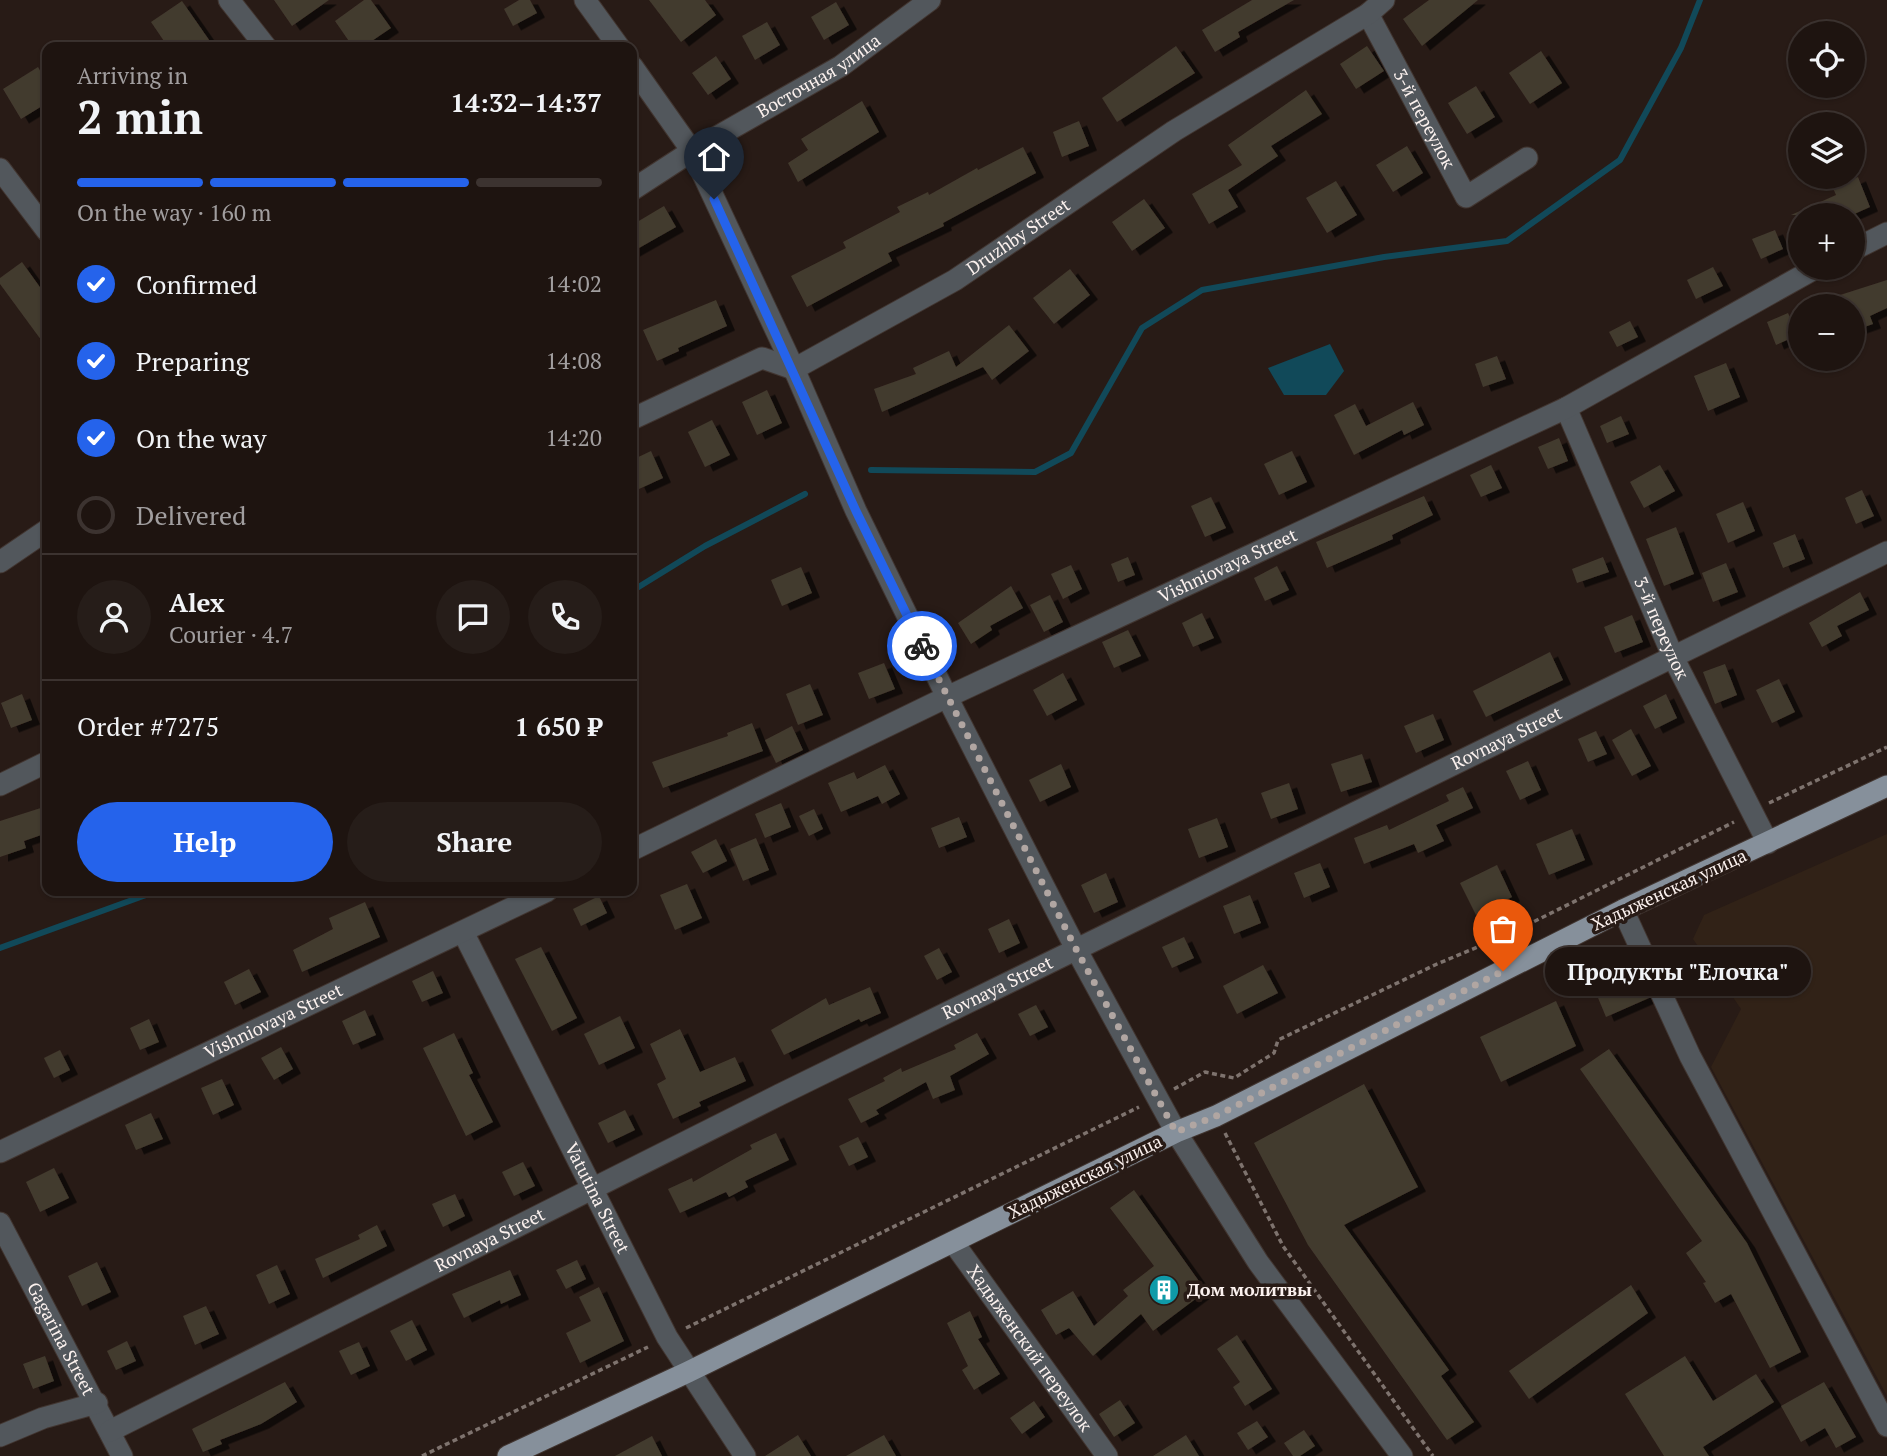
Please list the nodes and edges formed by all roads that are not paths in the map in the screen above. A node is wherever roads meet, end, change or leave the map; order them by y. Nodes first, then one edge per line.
1 (229, 0) edge
2 (585, 0) edge
3 (930, 0) edge
4 (1376, 7) edge
5 (262, 42) edge
6 (615, 42) edge
7 (637, 73) edge
8 (692, 150) junction
9 (1527, 158) dead end
10 (0, 169) edge
11 (637, 187) edge
12 (42, 224) edge
13 (1887, 233) edge
14 (1865, 244) edge
15 (1795, 280) edge
16 (794, 369) junction
17 (1566, 408) junction
18 (637, 417) edge
19 (42, 533) edge
20 (1887, 552) edge
21 (0, 562) edge
22 (1674, 659) junction
23 (947, 697) junction
24 (42, 764) edge
25 (0, 785) edge
26 (1887, 786) edge
27 (1768, 843) junction
28 (637, 848) edge
29 (537, 896) edge
30 (1623, 910) junction
31 (463, 932) junction
32 (1076, 949) junction
33 (1176, 1132) junction
34 (0, 1152) edge
35 (592, 1191) junction
36 (0, 1223) edge
37 (953, 1242) junction
38 (688, 1371) junction
39 (97, 1403) junction
40 (1887, 1426) edge
41 (110, 1431) junction
42 (0, 1436) edge
43 (122, 1456) edge
44 (508, 1456) edge
45 (745, 1456) edge
46 (1107, 1456) edge
47 (1402, 1456) edge

1 - 5 street
2 - 6 street
3 - 8 street, Восточная улица
4 - 9 street, 3-й переулок
4 - 16 street, Druzhby Street
7 - 8 street
8 - 11 street, Восточная улица
8 - 16 street
10 - 12 street
13 - 14 street
15 - 17 street, Vishniovaya Street
16 - 18 street
16 - 23 street
17 - 22 street, 3-й переулок
17 - 23 street, Vishniovaya Street
19 - 21 street
20 - 22 street, Rovnaya Street
22 - 27 street, 3-й переулок
22 - 32 street, Rovnaya Street
23 - 28 street, Vishniovaya Street
23 - 32 street
24 - 25 street
26 - 27 main road, Хадыженская улица
27 - 30 main road, Хадыженская улица
29 - 31 street, Vishniovaya Street
30 - 33 main road, Хадыженская улица
30 - 40 street
31 - 34 street, Vishniovaya Street
31 - 35 street, Vatutina Street
32 - 33 street
32 - 35 street, Rovnaya Street
33 - 37 main road, Хадыженская улица
33 - 47 street
35 - 38 street, Vatutina Street
35 - 41 street, Rovnaya Street
36 - 39 street, Gagarina Street
37 - 38 main road, Хадыженская улица
37 - 46 street, Хадыженский переулок
38 - 44 main road, Хадыженская улица
38 - 45 street, Vatutina Street
39 - 41 street, Gagarina Street
39 - 42 street
41 - 43 street, Gagarina Street

